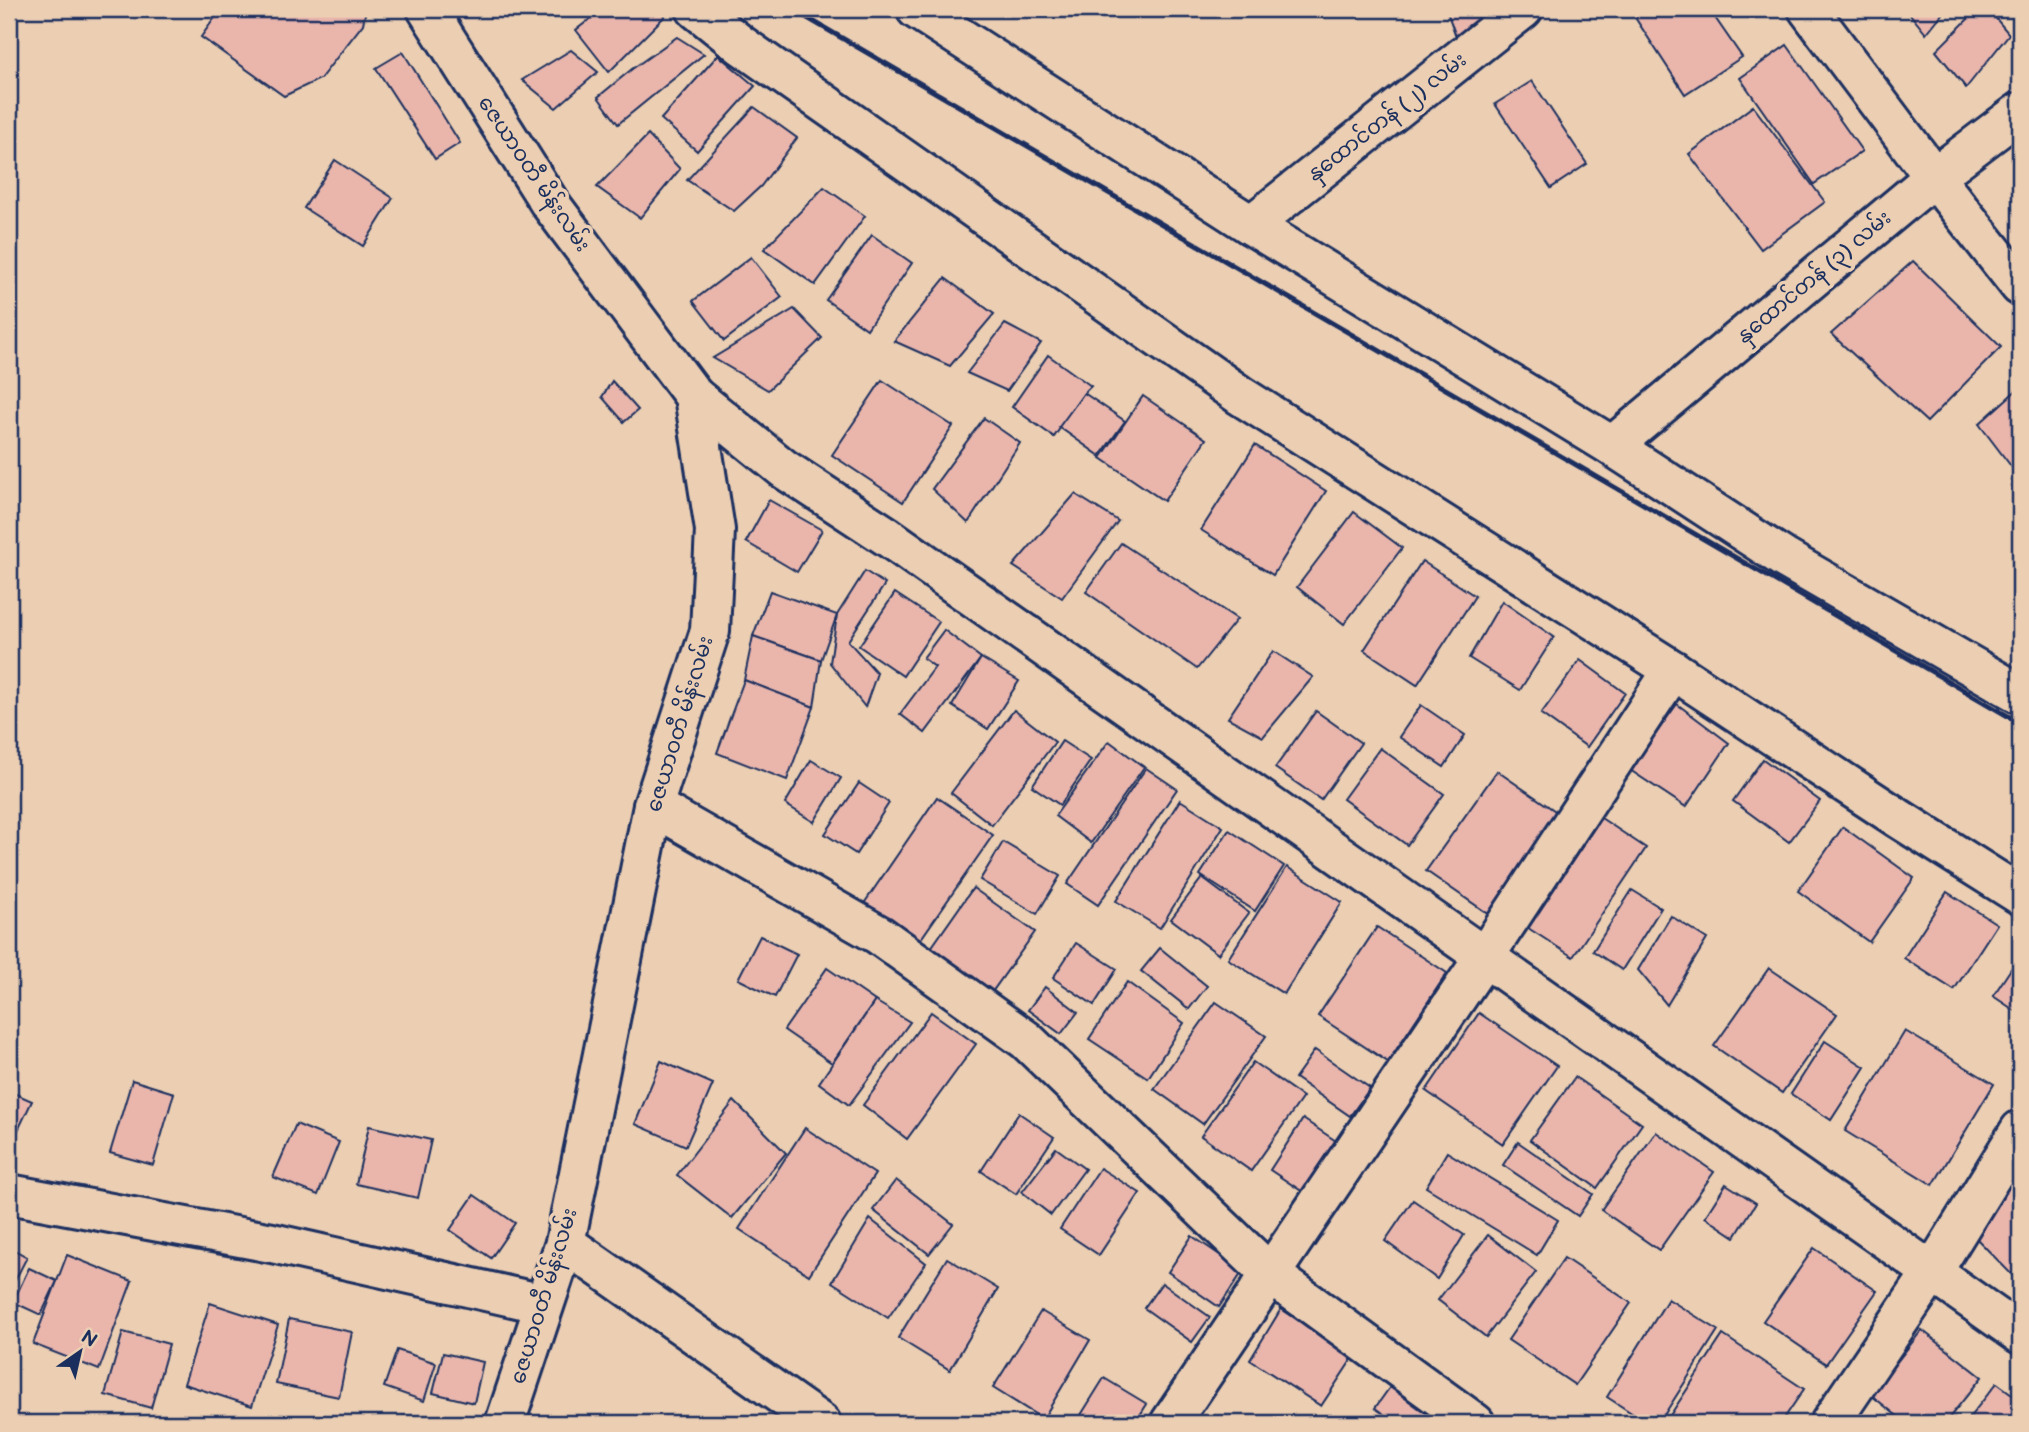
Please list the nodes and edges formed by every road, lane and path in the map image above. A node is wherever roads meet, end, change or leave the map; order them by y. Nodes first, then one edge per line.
1 (427, 9) edge
2 (696, 9) edge
3 (916, 9) edge
4 (1524, 9) edge
5 (1808, 9) edge
6 (2020, 111) edge
7 (1934, 177) junction
8 (1251, 225) junction
9 (2020, 286) edge
10 (694, 396) junction
11 (1612, 446) junction
12 (1673, 670) junction
13 (2020, 694) edge
14 (653, 806) junction
15 (2020, 895) edge
16 (1485, 956) junction
17 (2020, 1130) edge
18 (9, 1194) edge
19 (565, 1243) junction
20 (1933, 1271) junction
21 (1270, 1274) junction
22 (544, 1304) junction
23 (2020, 1334) edge
24 (505, 1423) edge
25 (821, 1423) edge
26 (1170, 1423) edge
27 (1475, 1423) edge
28 (1830, 1423) edge

1 - 10 street, ဇေယာဝတီ မိန်းလမ်း
2 - 12 street
3 - 8 street
4 - 8 street, နှထောင်တန် (၂) လမ်း
5 - 7 street
6 - 7 street, နှထောင်တန် (၃) လမ်း
7 - 9 street
7 - 11 street, နှထောင်တန် (၃) လမ်း
8 - 11 street
10 - 14 street, ဇေယာဝတီ မိန်းလမ်း
10 - 16 street
11 - 13 street
12 - 15 street
12 - 16 street
14 - 19 street, ဇေယာဝတီ မိန်းလမ်း
14 - 21 street
16 - 20 street
16 - 21 street
17 - 20 street
18 - 22 street
19 - 22 street, ဇေယာဝတီ မိန်းလမ်း
19 - 25 street
20 - 23 street
20 - 28 street
21 - 26 street
21 - 27 street
22 - 24 street, ဇေယာဝတီ မိန်းလမ်း

